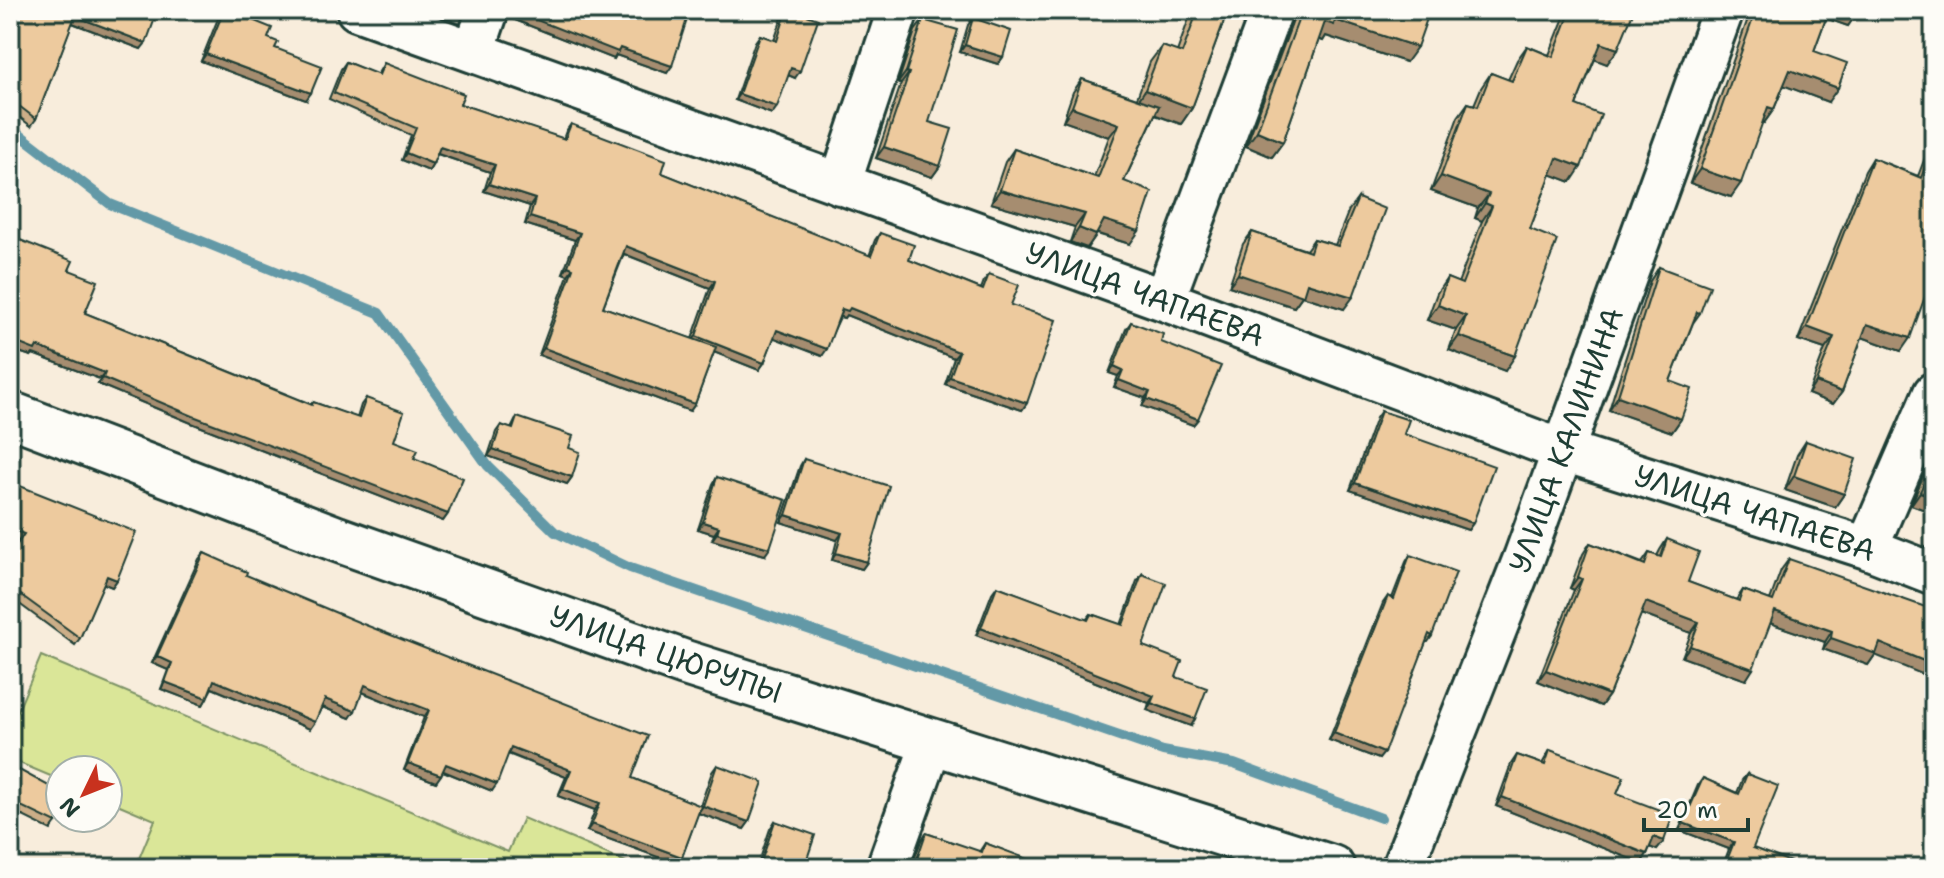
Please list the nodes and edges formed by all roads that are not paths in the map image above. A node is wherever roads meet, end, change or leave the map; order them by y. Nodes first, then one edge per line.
1 (357, 10) edge
2 (488, 10) edge
3 (898, 10) edge
4 (1272, 10) edge
5 (1723, 10) edge
6 (474, 51) junction
7 (840, 184) junction
8 (1164, 300) junction
9 (1934, 393) edge
10 (10, 414) edge
11 (1561, 450) junction
12 (1867, 548) junction
13 (1934, 574) edge
14 (932, 742) junction
15 (887, 868) edge
16 (1332, 868) edge
17 (1402, 868) edge

1 - 6 street, УЛИЦА ЧАПАЕВА
2 - 6 street
3 - 7 street
4 - 8 street
5 - 11 street, УЛИЦА КАЛИНИНА
6 - 7 street, УЛИЦА ЧАПАЕВА
7 - 8 street, УЛИЦА ЧАПАЕВА
8 - 11 street, УЛИЦА ЧАПАЕВА
9 - 12 street
10 - 14 street, УЛИЦА ЦЮРУПЫ
11 - 12 street, УЛИЦА ЧАПАЕВА
11 - 17 street, УЛИЦА КАЛИНИНА
12 - 13 street, УЛИЦА ЧАПАЕВА
14 - 15 street
14 - 16 street, УЛИЦА ЦЮРУПЫ

